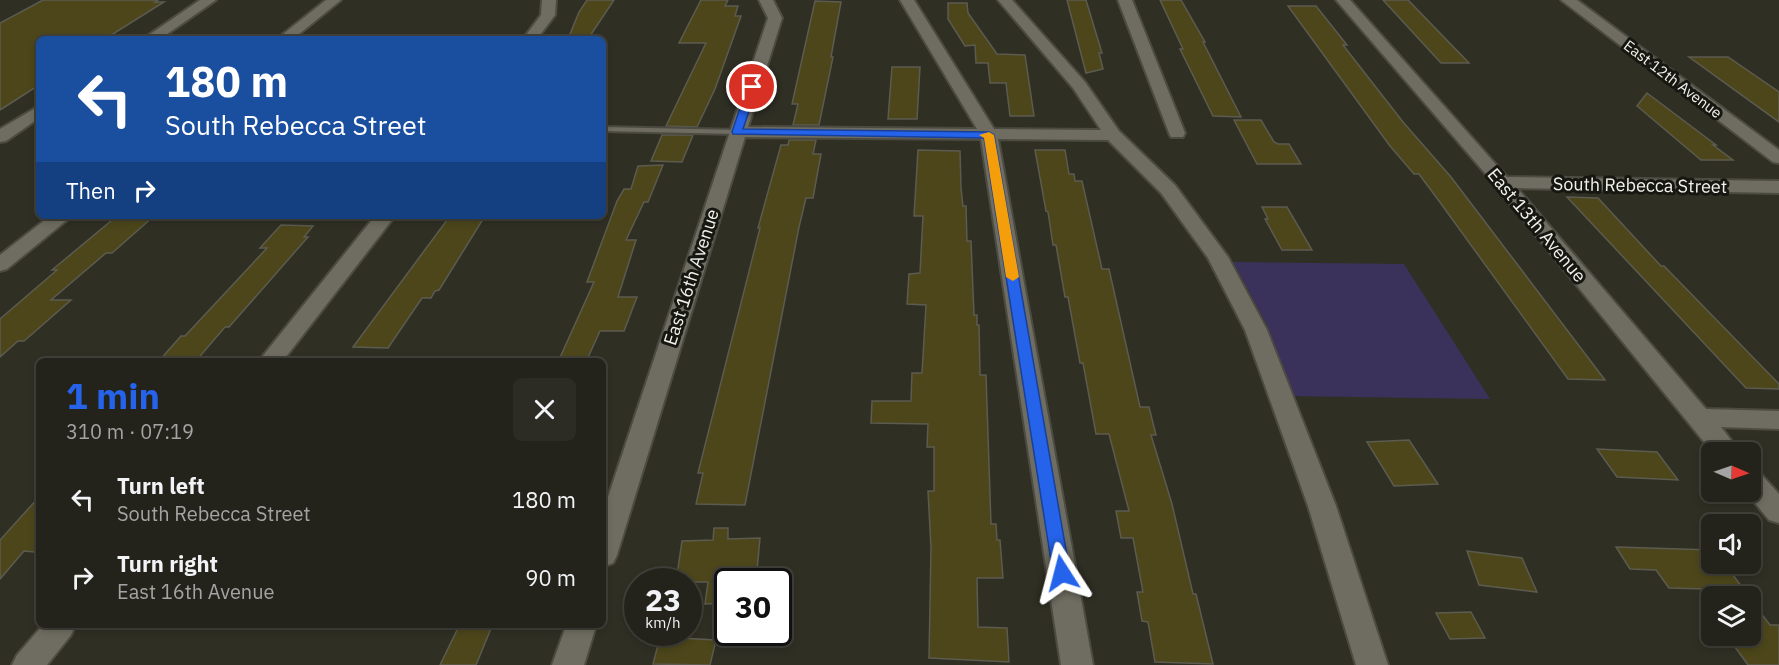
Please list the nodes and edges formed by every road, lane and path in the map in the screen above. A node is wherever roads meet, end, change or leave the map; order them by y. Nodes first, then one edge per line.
1 (209, 0) edge
2 (334, 0) edge
3 (549, 0) edge
4 (766, 0) edge
5 (907, 0) edge
6 (1005, 0) edge
7 (1125, 0) edge
8 (1343, 0) edge
9 (1568, 0) edge
10 (155, 36) edge
11 (288, 36) edge
12 (532, 36) edge
13 (35, 116) edge
14 (0, 118) edge
15 (606, 129) edge
16 (737, 132) junction
17 (1177, 133) dead end
18 (989, 135) junction
19 (1113, 135) junction
20 (0, 137) edge
21 (1779, 158) edge
22 (1502, 182) junction
23 (1779, 187) edge
24 (58, 219) edge
25 (383, 219) edge
26 (0, 266) edge
27 (272, 358) edge
28 (1698, 418) junction
29 (1779, 420) edge
30 (1719, 442) edge
31 (1761, 492) edge
32 (1779, 512) edge
33 (606, 546) edge
34 (58, 628) edge
35 (579, 628) edge
36 (28, 665) edge
37 (568, 665) edge
38 (1077, 665) edge
39 (1372, 665) edge

1 - 10 street
2 - 11 street
3 - 12 street
4 - 16 street, East 16th Avenue
5 - 18 street
6 - 19 street
7 - 17 street
8 - 22 street, East 13th Avenue
9 - 21 street, East 12th Avenue
13 - 14 street
13 - 20 street
15 - 16 lane
16 - 18 street
16 - 33 street, East 16th Avenue
18 - 19 street
18 - 38 street
19 - 39 street
22 - 23 street, South Rebecca Street
22 - 28 street, East 13th Avenue
24 - 26 street
25 - 27 street
28 - 29 street
28 - 30 street, East 13th Avenue
31 - 32 street
34 - 36 street
35 - 37 street

